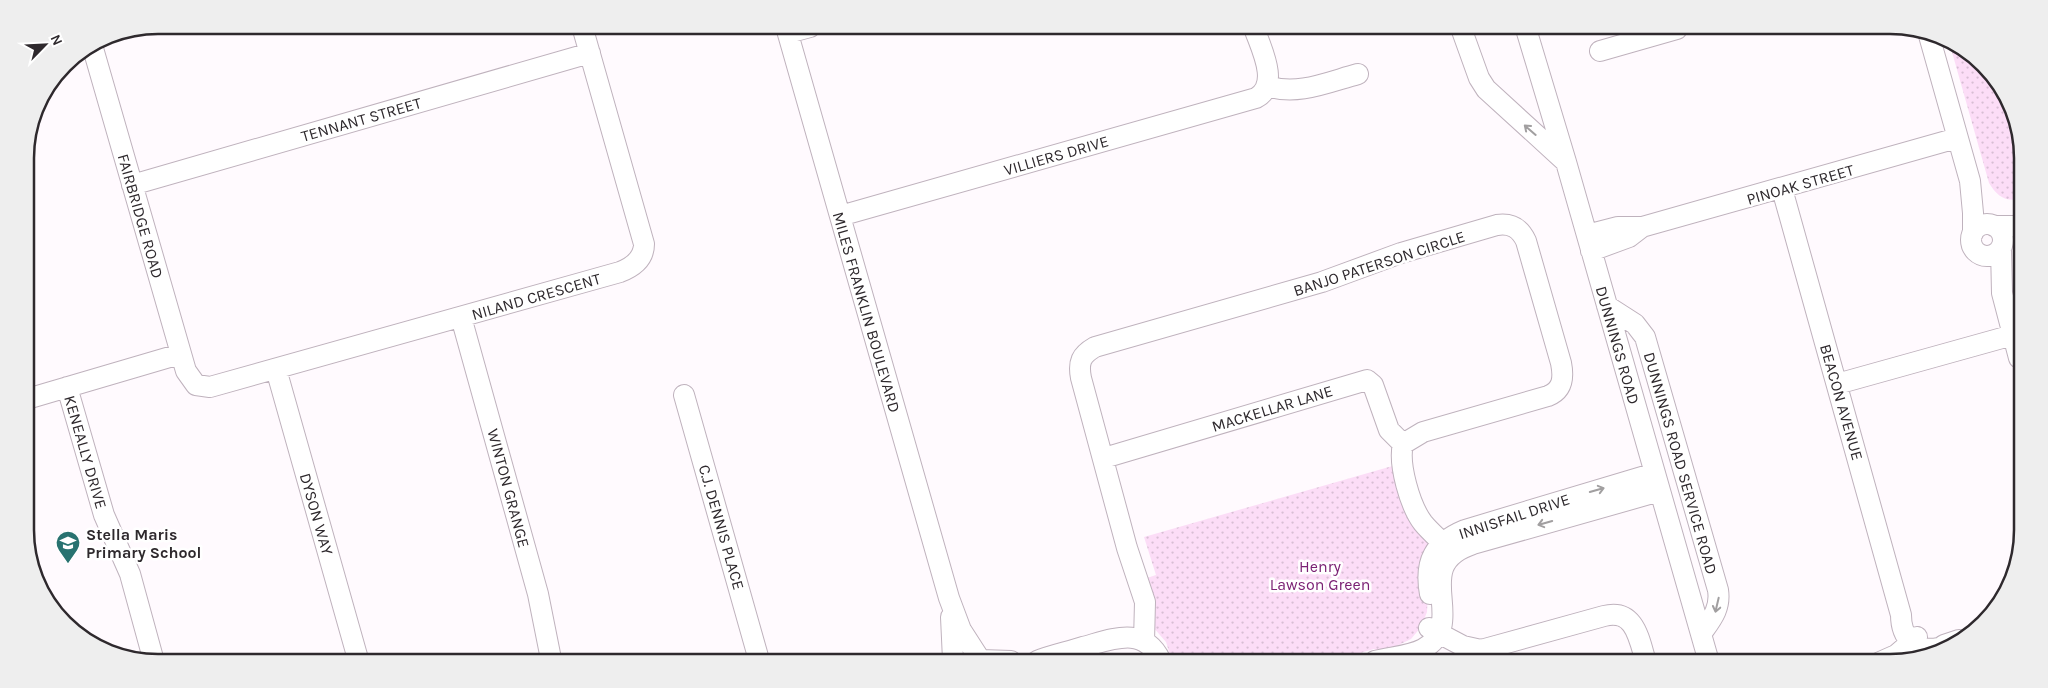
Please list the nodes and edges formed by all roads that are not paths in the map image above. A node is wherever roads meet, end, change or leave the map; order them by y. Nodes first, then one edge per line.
1 (584, 34) edge
2 (788, 34) edge
3 (1256, 34) edge
4 (1464, 34) edge
5 (1528, 34) edge
6 (1660, 34) edge
7 (1930, 41) edge
8 (1600, 51) dead end
9 (94, 52) edge
10 (590, 54) junction
11 (1358, 74) dead end
12 (1267, 86) junction
13 (1957, 138) junction
14 (1566, 162) junction
15 (1970, 182) junction
16 (132, 184) junction
17 (1782, 189) junction
18 (840, 216) junction
19 (1994, 226) junction
20 (2014, 226) edge
21 (1973, 233) junction
22 (2014, 239) edge
23 (1589, 243) junction
24 (2001, 248) junction
25 (1981, 255) junction
26 (2002, 293) junction
27 (1607, 306) junction
28 (461, 317) junction
29 (2014, 328) edge
30 (2014, 335) edge
31 (180, 354) junction
32 (276, 369) junction
33 (1837, 384) junction
34 (196, 385) joint
35 (67, 387) junction
36 (684, 395) dead end
37 (34, 396) edge
38 (1403, 444) junction
39 (1104, 458) junction
40 (1657, 482) junction
41 (1448, 548) junction
42 (949, 598) junction
43 (1433, 630) junction
44 (1701, 634) junction
45 (1914, 640) junction
46 (1144, 641) junction
47 (1942, 643) edge
48 (153, 654) edge
49 (357, 654) edge
50 (550, 654) edge
51 (758, 654) edge
52 (953, 654) edge
53 (973, 654) edge
54 (1060, 654) edge
55 (1158, 654) edge
56 (1403, 654) edge
57 (1643, 654) edge
58 (1707, 654) edge
59 (1897, 654) edge

1 - 10 street, NILAND CRESCENT
2 - 18 street, MILES FRANKLIN BOULEVARD
3 - 12 street
14 -> 4 street
5 - 14 street, DUNNINGS ROAD
6 - 8 street
7 - 13 street
9 - 16 street, FAIRBRIDGE ROAD
10 - 16 street, TENNANT STREET
10 - 28 street, NILAND CRESCENT
11 - 12 street
12 - 18 street, VILLIERS DRIVE
13 - 15 street
13 - 17 street, PINOAK STREET
14 - 23 street, DUNNINGS ROAD
15 - 19 street
15 - 21 street
16 - 31 street, FAIRBRIDGE ROAD
17 - 23 street, PINOAK STREET
17 - 33 street, BEACON AVENUE
18 - 42 street, MILES FRANKLIN BOULEVARD
19 - 20 street
19 - 21 street
19 - 24 street
21 - 25 street
22 - 24 street
23 - 27 street, DUNNINGS ROAD
24 - 25 street
24 - 26 street
25 - 26 street
26 - 29 street
27 - 40 street, DUNNINGS ROAD
27 -> 44 street, DUNNINGS ROAD SERVICE ROAD
28 - 32 street, NILAND CRESCENT
28 - 50 street, WINTON GRANGE
30 - 33 street
31 - 34 street, FAIRBRIDGE ROAD
31 - 35 street
32 - 34 street, NILAND CRESCENT
32 - 49 street, DYSON WAY
33 - 45 street, BEACON AVENUE
35 - 37 street
35 - 48 street, KENEALLY DRIVE
36 - 51 street, C.J. DENNIS PLACE
38 - 39 street, MACKELLAR LANE
38 - 39 street, BANJO PATERSON CIRCLE
38 - 41 street
39 - 46 street, BANJO PATERSON CIRCLE
40 - 41 street, INNISFAIL DRIVE
40 - 44 street, DUNNINGS ROAD
41 - 43 street, INNISFAIL DRIVE
42 - 52 street, MILES FRANKLIN BOULEVARD
42 - 53 street, MILES FRANKLIN BOULEVARD
43 - 56 street
43 - 57 street
44 - 58 street, DUNNINGS ROAD
45 - 47 street
45 - 59 street
46 - 54 street
46 - 55 street

